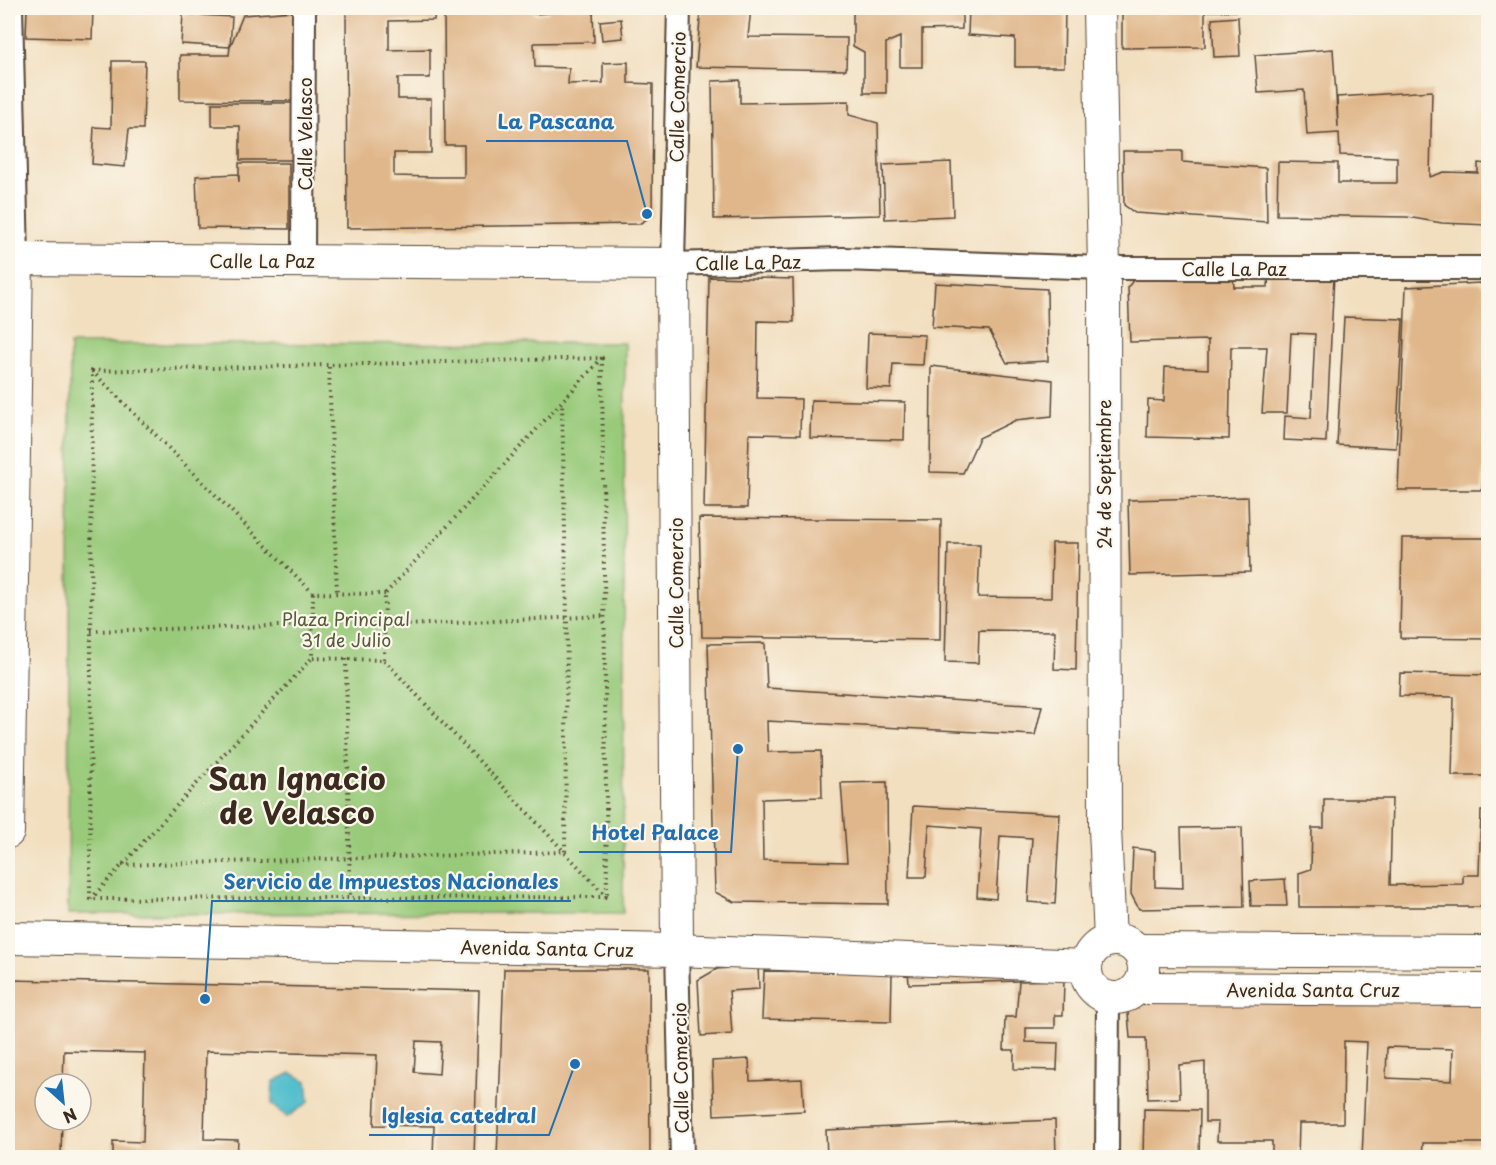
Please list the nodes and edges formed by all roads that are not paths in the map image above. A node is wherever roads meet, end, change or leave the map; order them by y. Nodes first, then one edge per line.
1 (11, 8) edge
2 (304, 8) edge
3 (679, 8) edge
4 (1099, 8) edge
5 (12, 259) edge
6 (303, 261) junction
7 (673, 264) junction
8 (1104, 268) junction
9 (1488, 268) edge
10 (8, 832) edge
11 (8, 938) edge
12 (1124, 945) junction
13 (677, 950) junction
14 (1488, 952) edge
15 (1086, 966) junction
16 (1488, 990) edge
17 (1123, 993) junction
18 (682, 1158) edge
19 (1107, 1158) edge

1 - 5 street
2 - 6 street, Calle Velasco
3 - 7 street, Calle Comercio
4 - 8 main road, 24 de Septiembre
5 - 6 main road, Calle La Paz
5 - 10 main road
6 - 7 main road, Calle La Paz
7 - 8 street, Calle La Paz
7 - 13 main road, Calle Comercio
8 - 9 street, Calle La Paz
8 - 12 main road, 24 de Septiembre
11 - 13 main road, Avenida Santa Cruz
12 - 14 main road, Avenida Santa Cruz
12 - 15 main road
12 - 17 main road
13 - 15 main road, Avenida Santa Cruz
13 - 18 street, Calle Comercio
15 - 17 main road
16 - 17 main road, Avenida Santa Cruz
17 - 19 street

